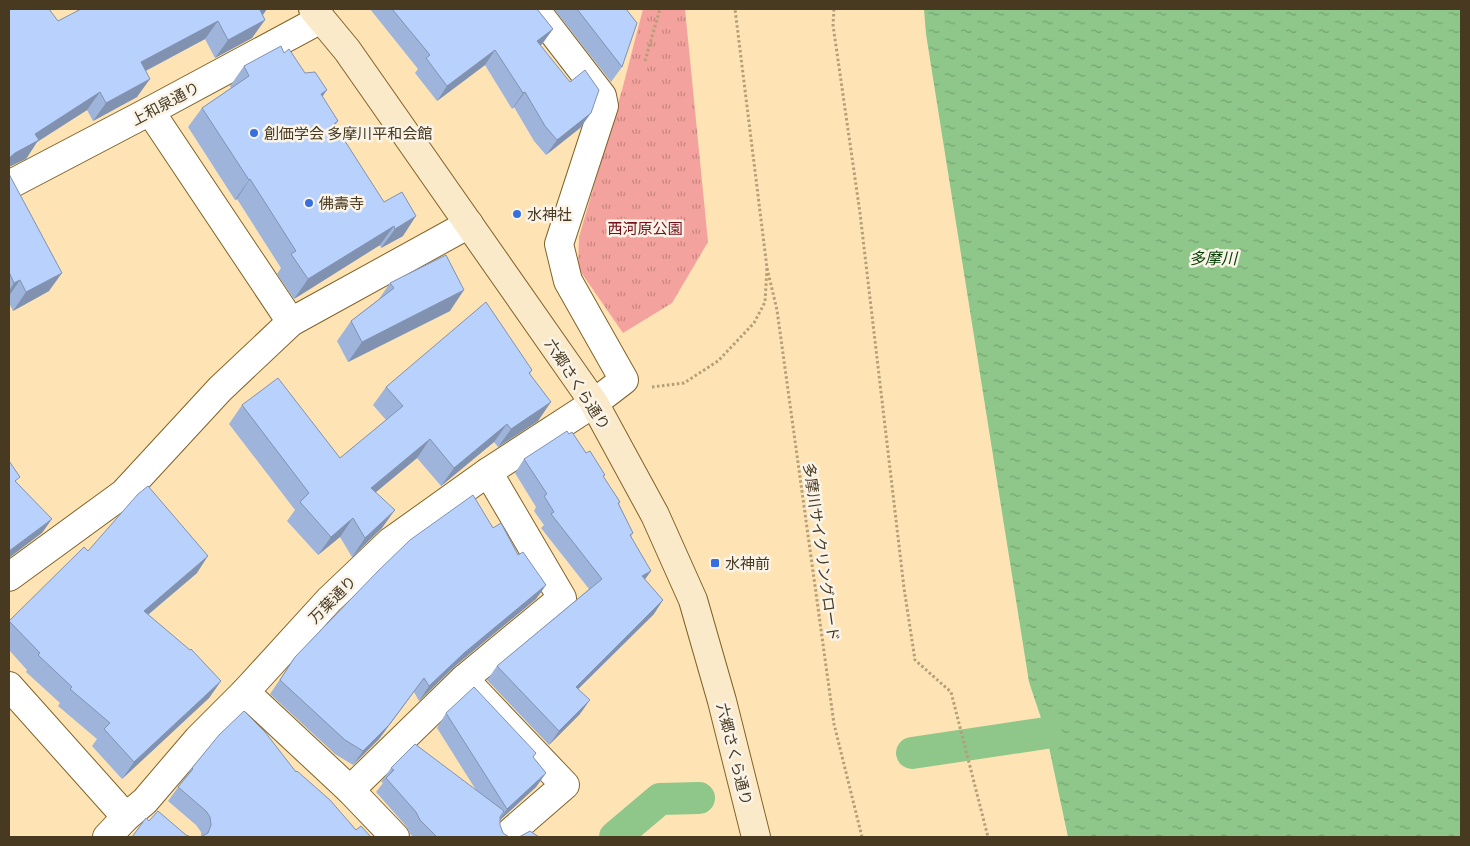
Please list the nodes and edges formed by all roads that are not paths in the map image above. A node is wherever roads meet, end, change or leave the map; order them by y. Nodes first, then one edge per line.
1 (535, 9) edge
2 (317, 14) edge
3 (150, 112) junction
4 (9, 185) edge
5 (468, 224) junction
6 (291, 322) junction
7 (594, 404) junction
8 (488, 472) junction
9 (9, 577) edge
10 (464, 680) junction
11 (9, 686) edge
12 (245, 692) junction
13 (350, 790) junction
14 (135, 809) junction
15 (166, 819) edge
16 (107, 837) edge
17 (395, 837) edge
18 (505, 837) edge
19 (756, 837) edge

1 - 7 street, 万葉通り
2 - 3 street, 上和泉通り
2 - 5 main road, 六郷さくら通り
3 - 4 street, 上和泉通り
3 - 6 street
5 - 6 street
5 - 7 main road, 六郷さくら通り
6 - 9 street
7 - 8 street, 万葉通り
7 - 19 main road, 六郷さくら通り
8 - 10 street
8 - 12 street, 万葉通り
10 - 13 street
10 - 18 street
11 - 14 street
12 - 13 street
12 - 14 street, 万葉通り
13 - 17 street
14 - 15 street
14 - 16 street, 万葉通り

